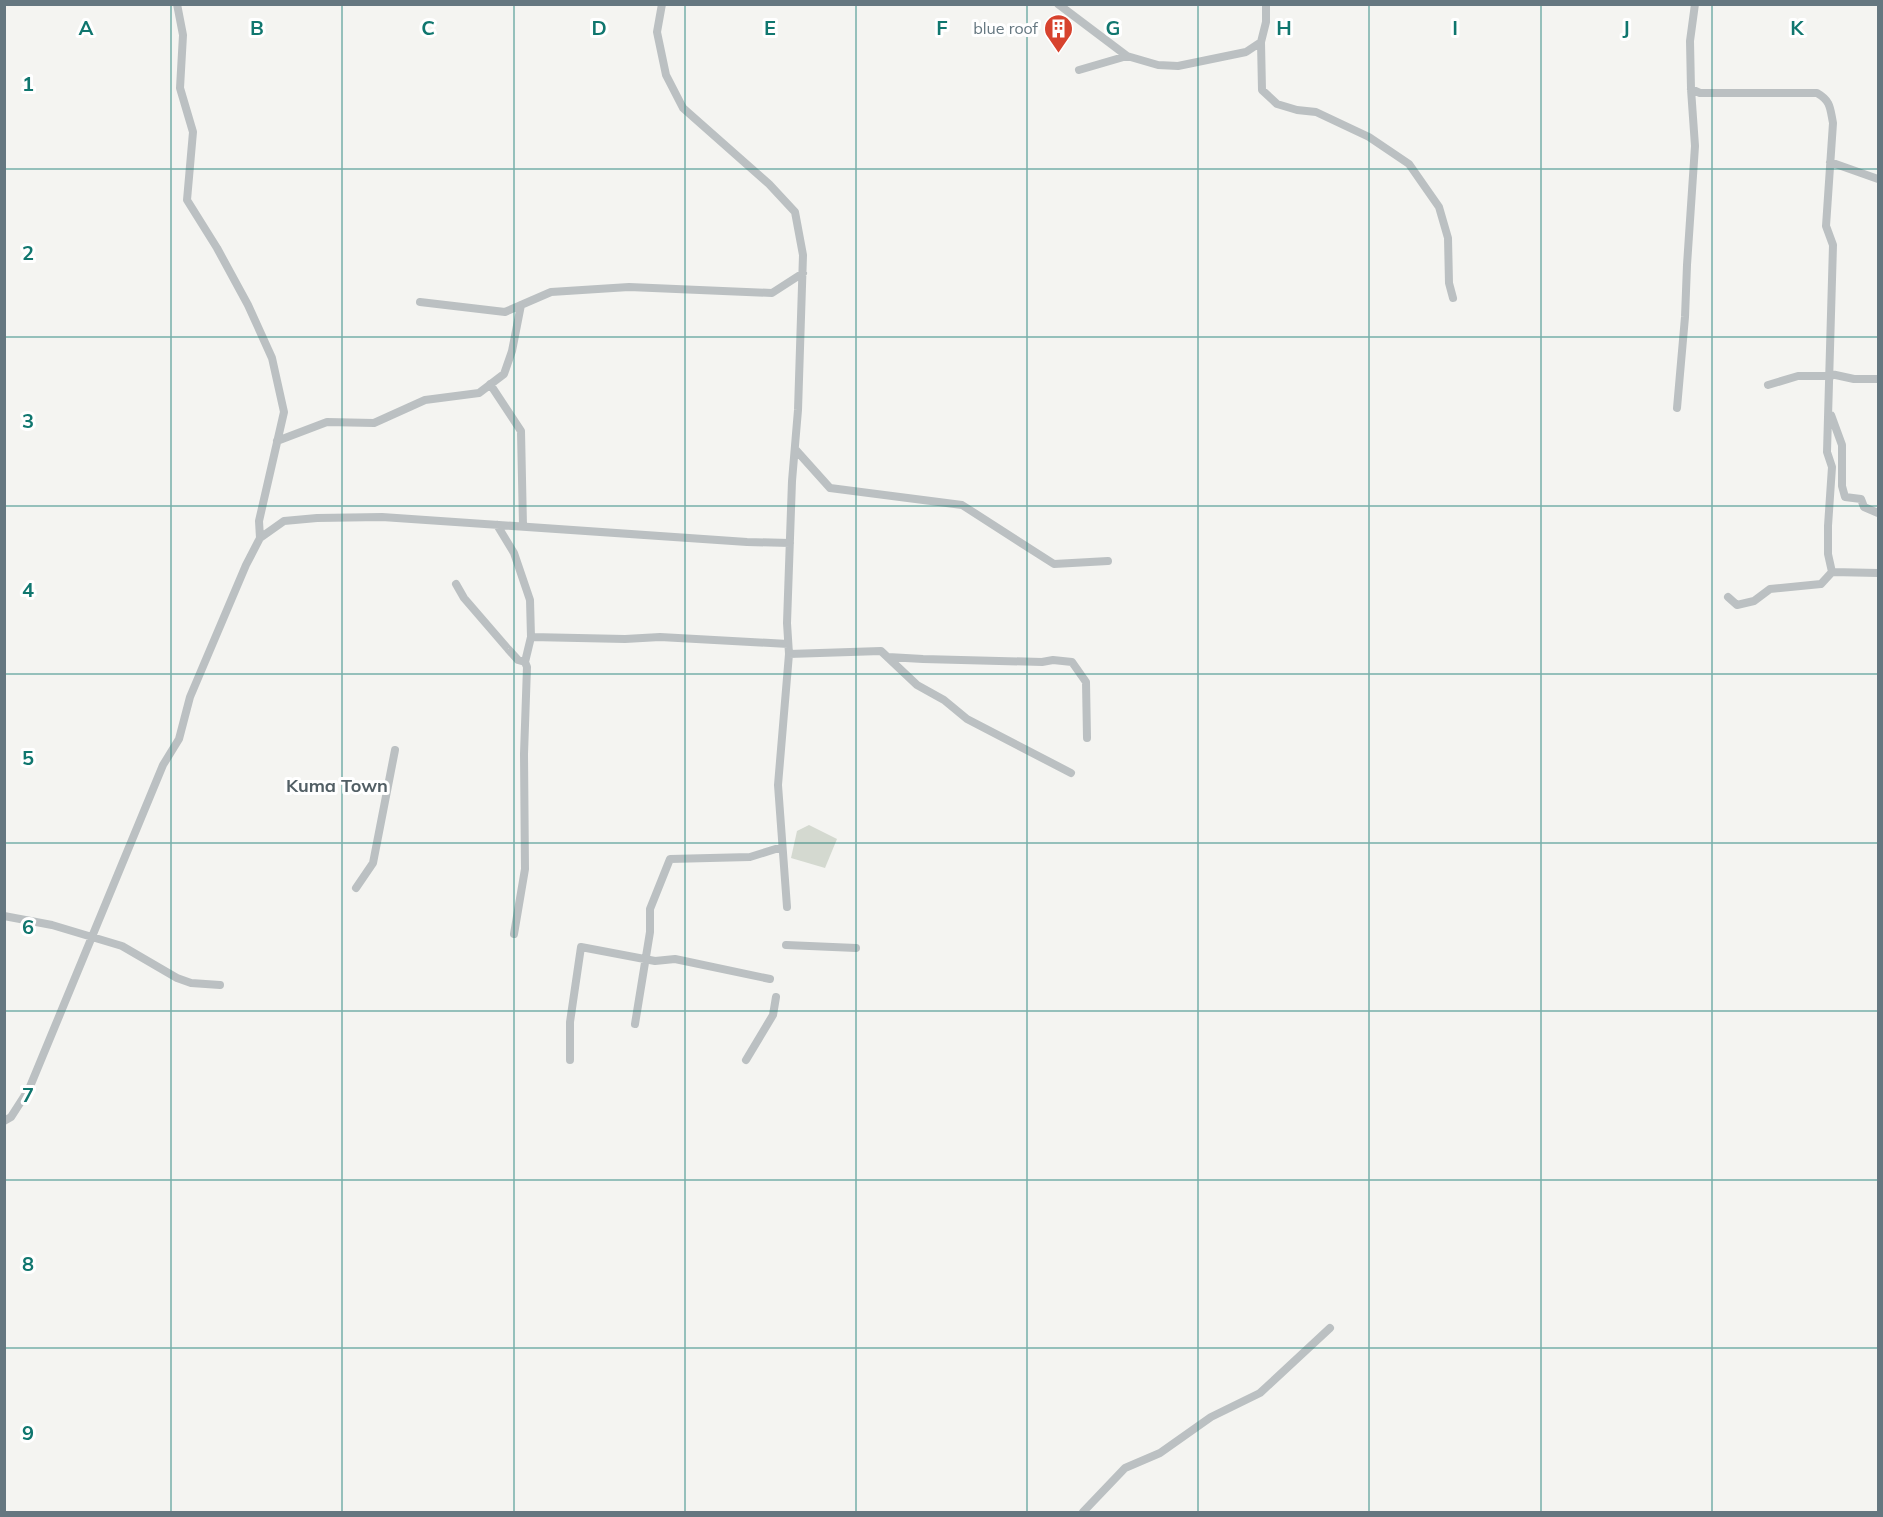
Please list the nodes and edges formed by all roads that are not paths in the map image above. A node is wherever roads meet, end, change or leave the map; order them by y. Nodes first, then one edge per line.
1 (177, 4) edge
2 (662, 4) edge
3 (1058, 4) edge
4 (1266, 4) edge
5 (1695, 4) edge
6 (1261, 42) junction
7 (1127, 56) junction
8 (1079, 70) dead end
9 (1690, 89) junction
10 (1830, 162) junction
11 (1878, 179) edge
12 (803, 273) junction
13 (1454, 298) dead end
14 (420, 302) dead end
15 (521, 305) junction
16 (1831, 375) junction
17 (1878, 379) edge
18 (490, 384) junction
19 (1768, 385) dead end
20 (1677, 408) dead end
21 (1829, 409) junction
22 (278, 441) junction
23 (795, 449) junction
24 (1878, 513) edge
25 (498, 525) junction
26 (523, 526) junction
27 (260, 538) junction
28 (790, 543) junction
29 (1108, 561) dead end
30 (1832, 572) junction
31 (1878, 573) edge
32 (456, 584) dead end
33 (1728, 597) dead end
34 (531, 637) junction
35 (788, 644) junction
36 (789, 654) junction
37 (887, 657) junction
38 (525, 662) junction
39 (1087, 738) dead end
40 (395, 750) dead end
41 (1071, 773) dead end
42 (782, 847) junction
43 (357, 888) dead end
44 (787, 908) dead end
45 (4, 916) edge
46 (514, 934) dead end
47 (92, 938) junction
48 (786, 945) dead end
49 (856, 948) dead end
50 (647, 960) junction
51 (770, 979) dead end
52 (220, 985) dead end
53 (776, 998) dead end
54 (635, 1024) dead end
55 (570, 1060) dead end
56 (746, 1060) dead end
57 (4, 1121) edge
58 (1330, 1328) dead end
59 (1083, 1512) edge

1 - 22 street
2 - 12 street
3 - 7 street
4 - 6 street
5 - 9 street
6 - 7 street
6 - 13 street
7 - 8 street
9 - 10 street
9 - 20 street
10 - 11 street
10 - 16 street
12 - 15 street
12 - 23 street
14 - 15 street
15 - 18 street
16 - 17 street
16 - 19 street
16 - 21 street
18 - 22 street
18 - 26 street
21 - 24 street
21 - 30 street
22 - 27 street
23 - 28 street
23 - 29 street
25 - 26 street
25 - 27 street
25 - 34 street
26 - 28 street
27 - 47 street
28 - 35 street
30 - 31 street
30 - 33 street
32 - 38 street
34 - 35 street
34 - 38 street
35 - 36 street
36 - 37 street
36 - 42 street
37 - 39 street
37 - 41 street
38 - 46 street
40 - 43 street
42 - 44 street
42 - 50 street
45 - 47 street
47 - 52 street
47 - 57 street
48 - 49 street
50 - 51 street
50 - 54 street
50 - 55 street
53 - 56 street
58 - 59 street

